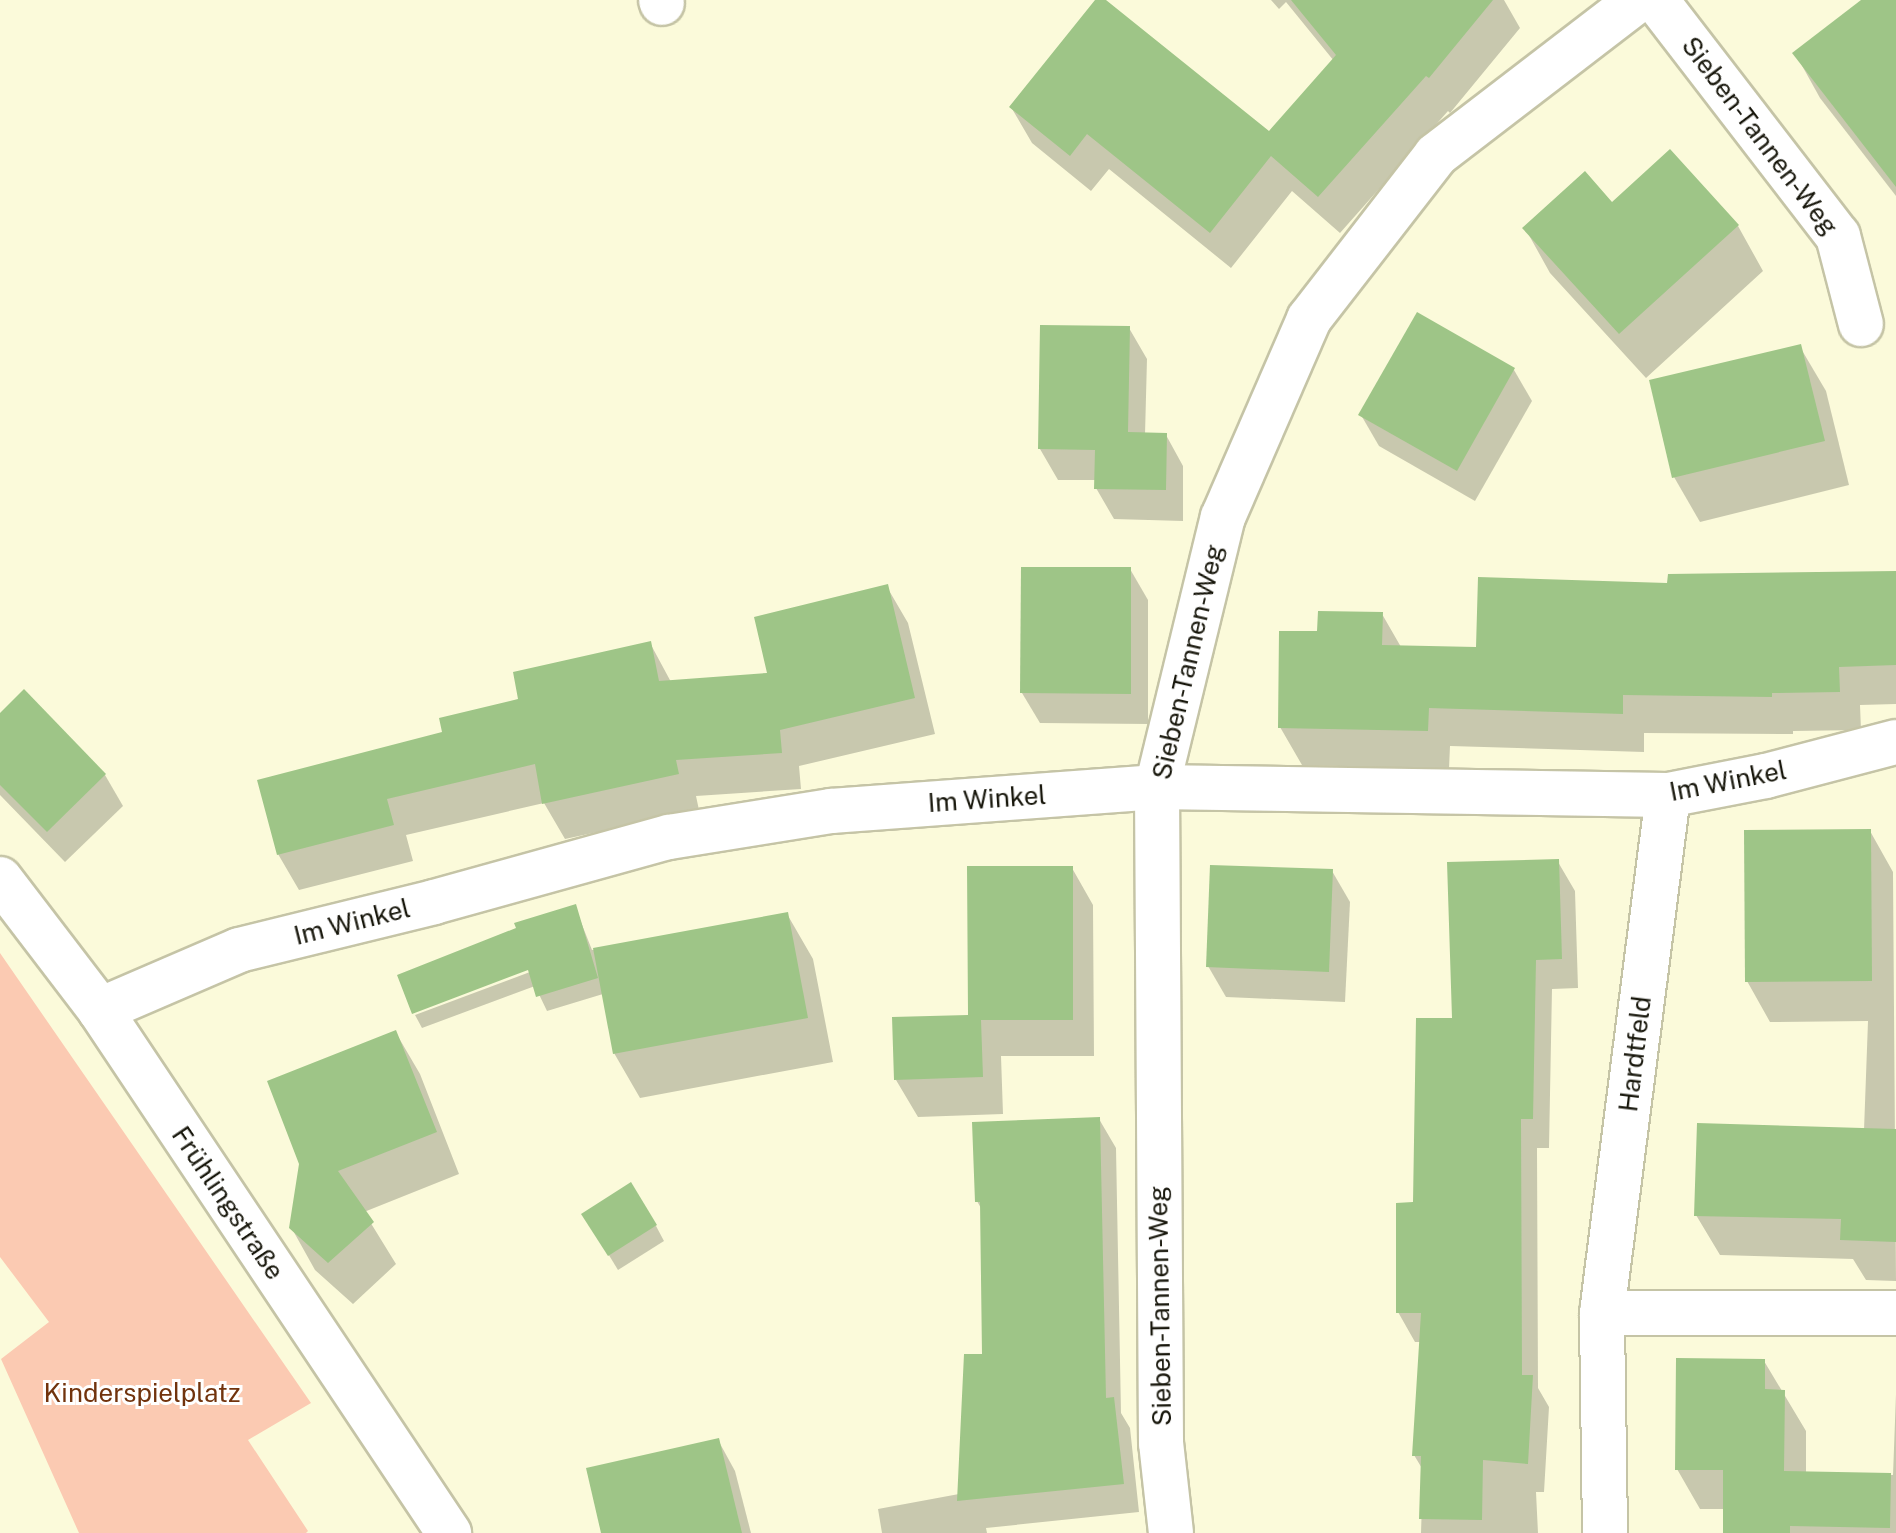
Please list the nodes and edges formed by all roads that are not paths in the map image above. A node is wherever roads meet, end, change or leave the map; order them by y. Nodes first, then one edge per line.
1 (1638, 0) edge
2 (1656, 0) edge
3 (1861, 324) dead end
4 (1896, 742) edge
5 (1157, 787) junction
6 (1668, 795) junction
7 (0, 879) edge
8 (100, 1010) junction
9 (1602, 1313) junction
10 (1896, 1313) edge
11 (449, 1533) edge
12 (1171, 1533) edge
13 (1605, 1533) edge

1 - 5 street, Sieben-Tannen-Weg
2 - 3 street, Sieben-Tannen-Weg
4 - 6 street, Im Winkel
5 - 6 street, Im Winkel
5 - 8 street, Im Winkel
5 - 12 street, Sieben-Tannen-Weg
6 - 9 street, Hardtfeld
7 - 8 street, Frühlingstraße
8 - 11 street, Frühlingstraße
9 - 10 street
9 - 13 street, Hardtfeld

